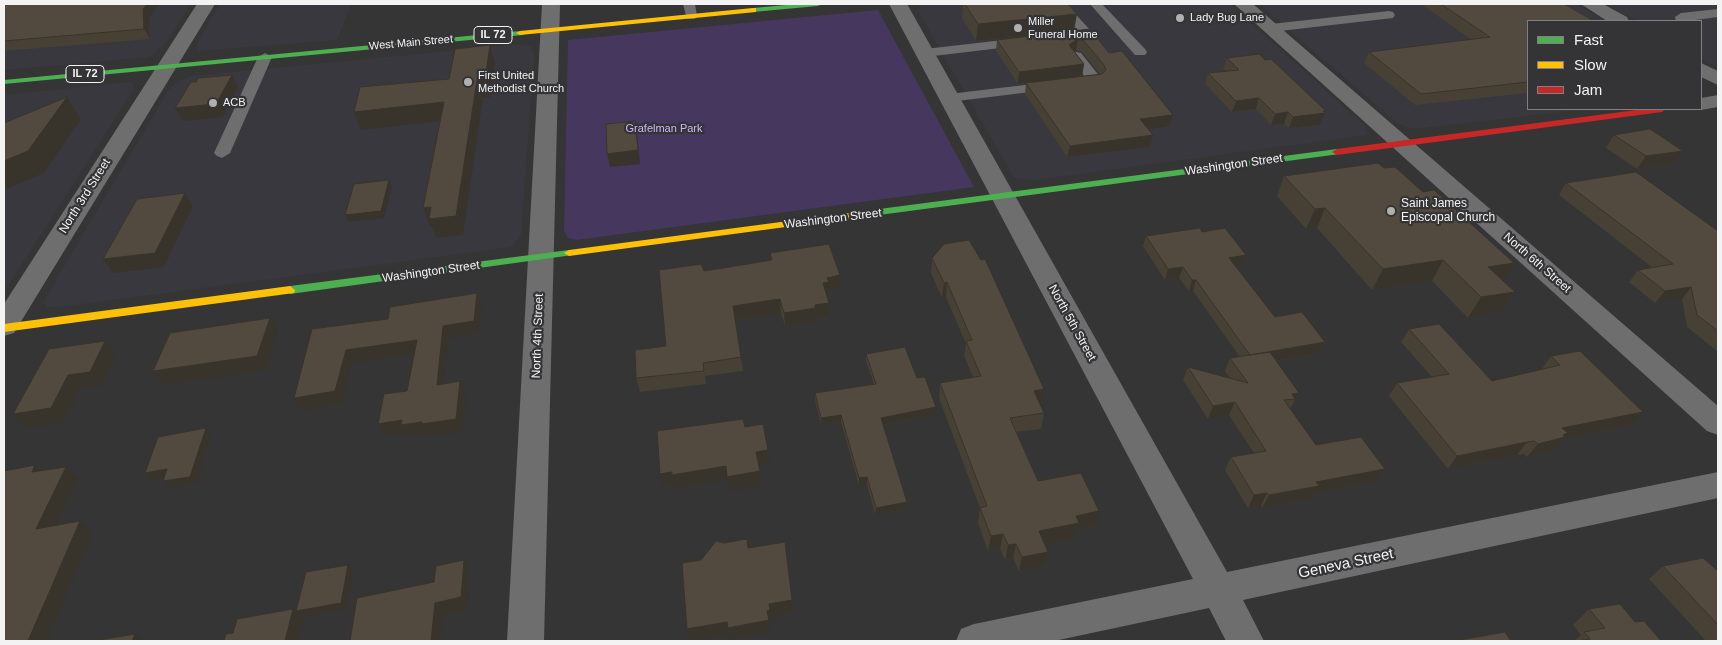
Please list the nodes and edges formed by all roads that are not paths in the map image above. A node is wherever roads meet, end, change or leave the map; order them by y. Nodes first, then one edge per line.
1 (206, 4) edge
2 (818, 4) edge
3 (898, 4) edge
4 (1060, 4) edge
5 (1096, 4) edge
6 (1244, 4) edge
7 (1590, 4) edge
8 (690, 10) edge
9 (1718, 13) edge
10 (1389, 14) dead end
11 (551, 17) edge
12 (1618, 20) edge
13 (1682, 20) edge
14 (1271, 28) junction
15 (1059, 38) edge
16 (1030, 42) edge
17 (1140, 52) dead end
18 (925, 53) junction
19 (1076, 56) edge
20 (265, 57) junction
21 (167, 67) junction
22 (1702, 69) edge
23 (1718, 79) edge
24 (4, 82) edge
25 (949, 98) junction
26 (1718, 102) edge
27 (1702, 104) edge
28 (1654, 110) edge
29 (1401, 143) junction
30 (222, 153) dead end
31 (1003, 197) junction
32 (541, 257) junction
33 (4, 327) edge
34 (1718, 423) edge
35 (1718, 485) edge
36 (1218, 590) junction
37 (526, 641) edge
38 (974, 641) edge
39 (1246, 641) edge

1 - 21 street, North 3rd Street
2 - 8 street, West Main Street / IL 72
3 - 18 street, North 5th Street
4 - 15 lane
5 - 17 lane
6 - 14 street, North 6th Street
7 - 12 street
8 - 11 street, West Main Street / IL 72
9 - 13 lane
10 - 14 lane
11 - 20 street, West Main Street / IL 72
11 - 32 street, North 4th Street
14 - 29 street, North 6th Street
16 - 18 lane
18 - 25 street, North 5th Street
19 - 25 lane
20 - 21 street, West Main Street / IL 72
20 - 30 lane
21 - 24 street, West Main Street / IL 72
21 - 33 street, North 3rd Street
22 - 23 street
25 - 31 street, North 5th Street
26 - 27 street
28 - 29 street, Washington Street
29 - 31 street, Washington Street
29 - 34 street, North 6th Street
31 - 32 street, Washington Street
31 - 36 street, North 5th Street
32 - 33 street, Washington Street
32 - 37 street, North 4th Street
35 - 36 street, Geneva Street
36 - 38 street, Geneva Street
36 - 39 street, North 5th Street

